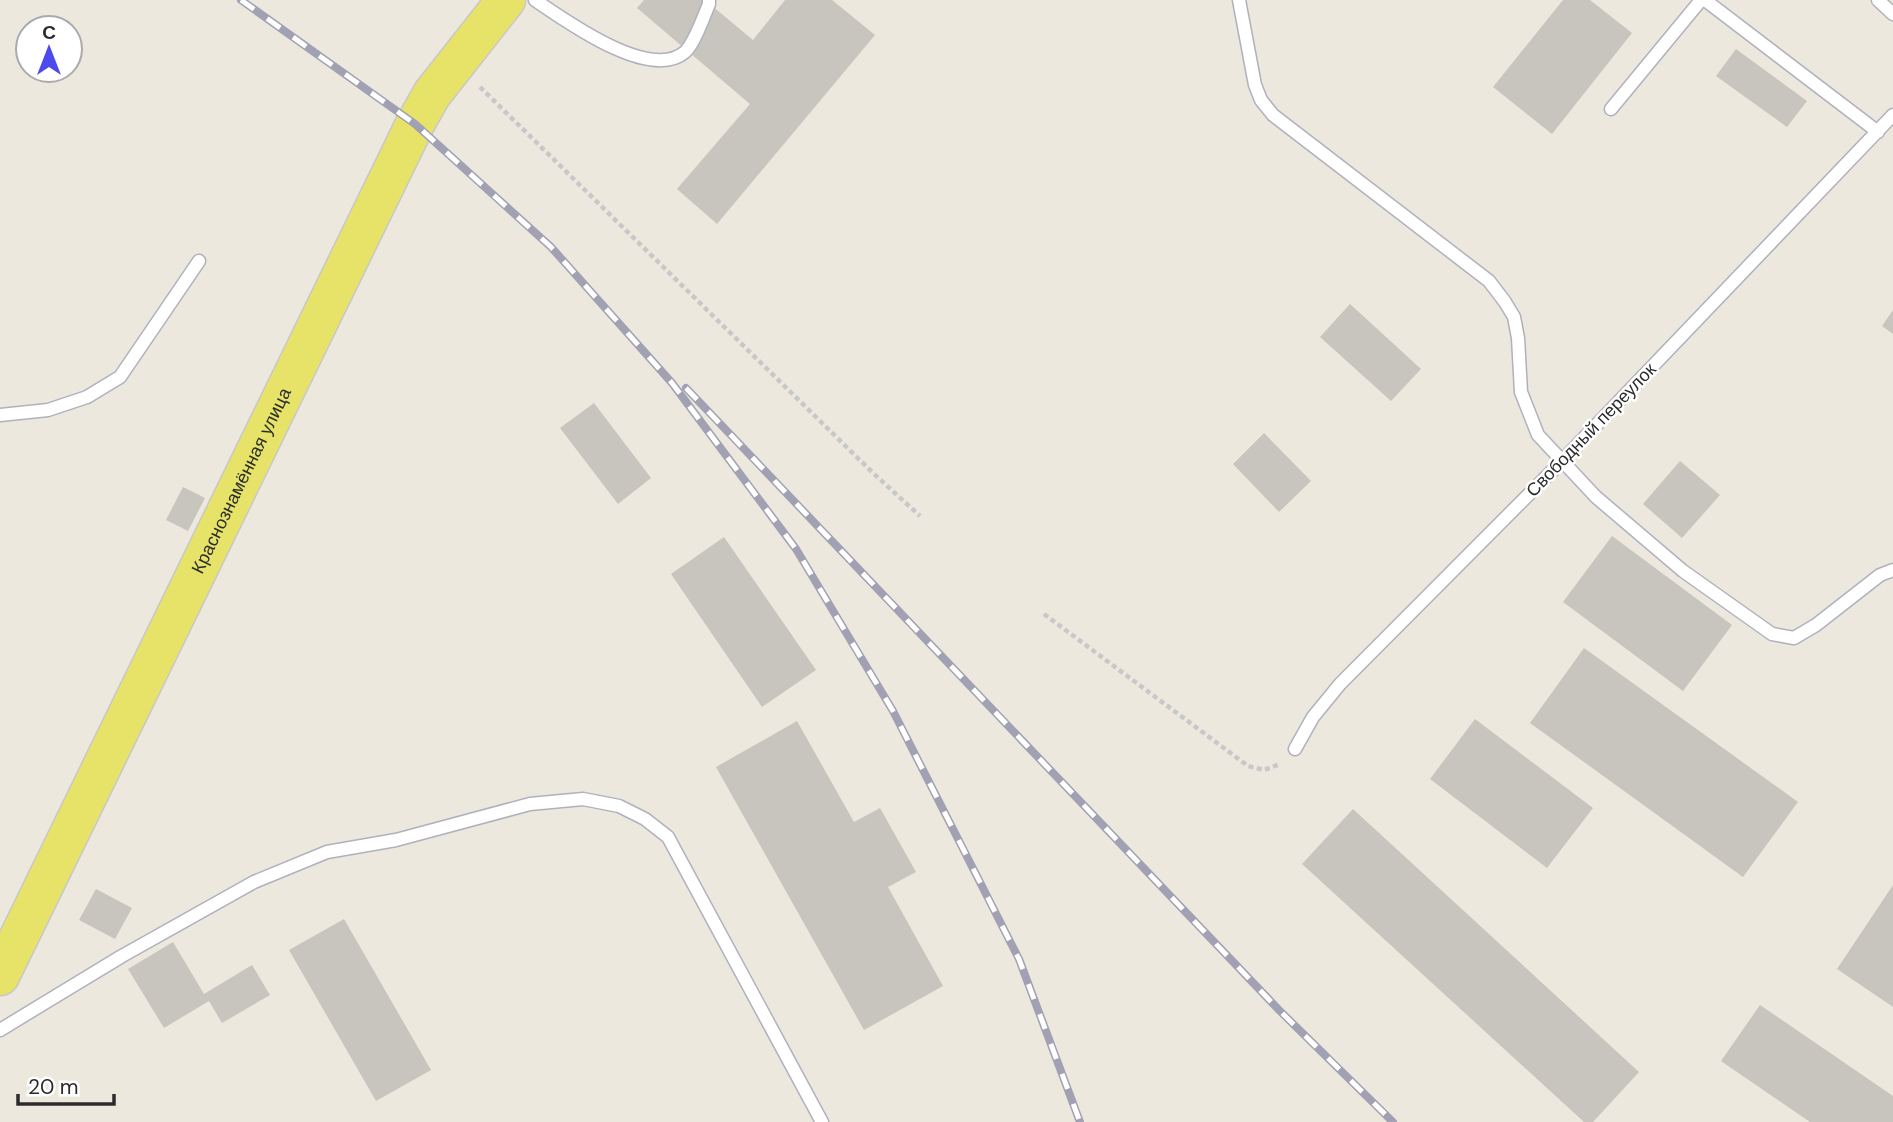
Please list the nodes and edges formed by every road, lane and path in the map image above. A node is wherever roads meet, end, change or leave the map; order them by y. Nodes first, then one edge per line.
1 (506, 0) edge
2 (535, 0) edge
3 (709, 0) edge
4 (1239, 0) edge
5 (1703, 0) edge
6 (1878, 0) edge
7 (1893, 14) edge
8 (456, 63) junction
9 (1611, 109) dead end
10 (1893, 115) edge
11 (1878, 132) junction
12 (199, 261) dead end
13 (0, 415) edge
14 (1561, 462) junction
15 (920, 516) dead end
16 (1893, 570) edge
17 (1044, 614) dead end
18 (1295, 749) joint
19 (0, 976) edge
20 (0, 1030) edge
21 (822, 1122) edge

1 - 8 main road, Краснознамённая улица
2 - 3 lane
4 - 14 lane
5 - 9 lane
5 - 11 lane
6 - 7 lane
8 - 15 path
8 - 19 main road, Краснознамённая улица
10 - 11 lane, Свободный переулок
11 - 14 lane, Свободный переулок
12 - 13 lane
14 - 16 lane
14 - 18 lane, Свободный переулок
17 - 18 path
20 - 21 lane

